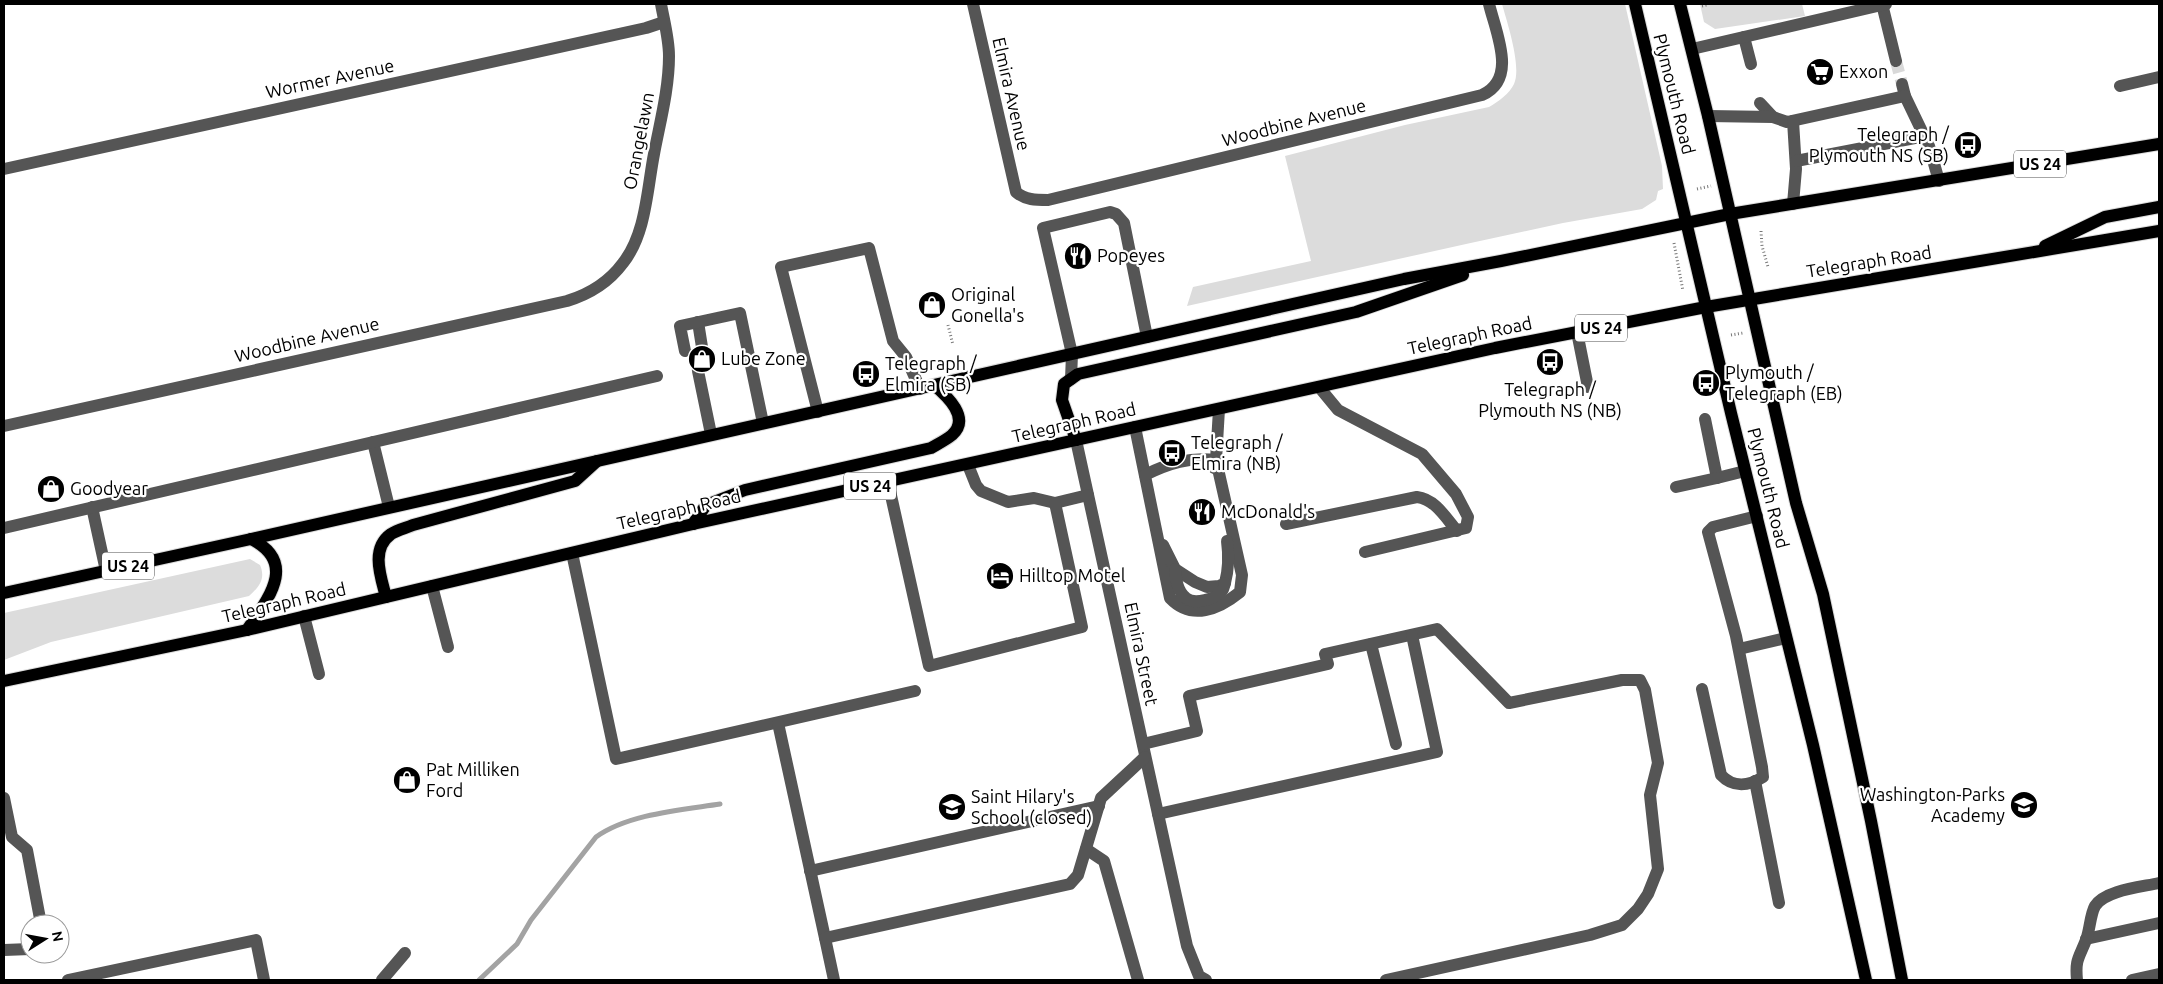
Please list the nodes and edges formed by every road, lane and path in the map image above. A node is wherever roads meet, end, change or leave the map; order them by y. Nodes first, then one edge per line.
1 (661, 4) edge
2 (972, 4) edge
3 (1490, 4) edge
4 (1635, 4) edge
5 (1680, 4) edge
6 (1707, 4) edge
7 (1884, 4) edge
8 (1702, 6) dead end
9 (664, 22) junction
10 (1744, 37) junction
11 (1692, 49) junction
12 (1896, 61) tunnel mouth
13 (1751, 64) dead end
14 (2159, 77) edge
15 (2120, 86) dead end
16 (1760, 103) dead end
17 (1708, 116) junction
18 (1773, 116) junction
19 (1793, 121) junction
20 (1925, 136) junction
21 (2159, 144) edge
22 (1796, 161) junction
23 (4, 169) edge
24 (1939, 181) junction
25 (1711, 186) dead end
26 (1697, 188) dead end
27 (1016, 192) joint
28 (1793, 204) junction
29 (2159, 207) edge
30 (1730, 214) junction
31 (1688, 223) junction
32 (1761, 231) dead end
33 (2159, 232) edge
34 (1674, 243) dead end
35 (2034, 251) junction
36 (1500, 261) junction
37 (1768, 267) dead end
38 (612, 276) joint
39 (1683, 291) dead end
40 (1750, 299) junction
41 (1706, 306) junction
42 (693, 323) junction
43 (948, 324) dead end
44 (1577, 332) junction
45 (1746, 333) dead end
46 (1731, 335) dead end
47 (1147, 337) junction
48 (952, 346) dead end
49 (1072, 354) junction
50 (657, 376) dead end
51 (1071, 379) junction
52 (934, 385) junction
53 (1319, 387) junction
54 (1588, 387) dead end
55 (920, 388) junction
56 (704, 403) junction
57 (1219, 409) junction
58 (818, 412) junction
59 (1704, 419) dead end
60 (763, 423) junction
61 (4, 426) edge
62 (1135, 427) junction
63 (711, 434) junction
64 (1076, 440) junction
65 (373, 442) junction
66 (599, 460) junction
67 (1216, 460) junction
68 (968, 465) junction
69 (1746, 471) junction
70 (1145, 475) junction
71 (1717, 478) junction
72 (888, 482) junction
73 (1676, 487) dead end
74 (1088, 495) junction
75 (1055, 503) junction
76 (92, 507) junction
77 (388, 507) junction
78 (1756, 516) junction
79 (693, 524) junction
80 (1286, 524) dead end
81 (4, 528) edge
82 (1457, 531) junction
83 (1157, 534) junction
84 (251, 539) junction
85 (1365, 552) dead end
86 (572, 553) junction
87 (1175, 569) junction
88 (106, 571) junction
89 (1225, 583) junction
90 (432, 586) junction
91 (4, 593) edge
92 (386, 597) junction
93 (304, 616) junction
94 (247, 630) junction
95 (1412, 635) junction
96 (1786, 638) junction
97 (1372, 644) junction
98 (448, 647) dead end
99 (1738, 649) junction
100 (319, 674) dead end
101 (4, 681) edge
102 (1702, 689) dead end
103 (915, 691) dead end
104 (778, 723) junction
105 (1142, 744) junction
106 (1396, 744) dead end
107 (1145, 757) junction
108 (1755, 781) junction
109 (4, 798) edge
110 (1099, 806) junction
111 (1158, 814) junction
112 (8, 838) edge
113 (1086, 849) junction
114 (810, 871) junction
115 (2159, 883) edge
116 (1779, 903) dead end
117 (40, 914) edge
118 (2159, 923) edge
119 (825, 938) junction
120 (2086, 939) junction
121 (20, 949) edge
122 (4, 950) edge
123 (405, 953) dead end
124 (2159, 974) edge
125 (68, 980) edge
126 (264, 980) edge
127 (382, 980) edge
128 (834, 980) edge
129 (1138, 980) edge
130 (1206, 980) edge
131 (1386, 980) edge
132 (1866, 980) edge
133 (1902, 980) edge
134 (2077, 980) edge
135 (2132, 980) edge

1 - 9 street, Orangelawn
2 - 27 street, Elmira Avenue
3 - 27 street, Woodbine Avenue
4 - 31 main road, Plymouth Road
5 - 11 main road, Plymouth Road
6 - 8 path
7 - 10 street
7 - 12 street
9 - 23 street, Wormer Avenue
9 - 38 street, Orangelawn
10 - 11 street
10 - 13 street
11 - 17 main road, Plymouth Road
14 - 15 street
16 - 18 street
17 - 18 street
17 - 30 main road, Plymouth Road
18 - 19 street
19 - 20 street
19 - 22 street
20 - 22 street
20 - 24 street
21 - 24 main road, US 24
22 - 28 street
24 - 28 main road, US 24
25 - 26 path
28 - 30 main road, US 24
29 - 35 main road
30 - 31 main road, US 24
30 - 40 main road, Plymouth Road
31 - 36 main road, US 24
31 - 41 main road, Plymouth Road
32 - 37 path
33 - 35 main road, Telegraph Road / US 24
34 - 39 path
35 - 40 main road, Telegraph Road / US 24
36 - 47 main road, US 24
36 - 51 main road
38 - 61 street, Woodbine Avenue
40 - 41 main road, Telegraph Road / US 24
40 - 133 main road, Plymouth Road
41 - 44 main road, Telegraph Road / US 24
41 - 69 main road, Plymouth Road
42 - 42 street
42 - 60 street
43 - 48 path
44 - 53 main road, Telegraph Road / US 24
44 - 54 street
45 - 46 path
47 - 49 main road, US 24
47 - 49 street
49 - 51 street
49 - 52 main road, US 24
50 - 65 street
51 - 64 main road
52 - 55 main road, US 24
52 - 79 main road
53 - 57 main road, Telegraph Road / US 24
53 - 82 street
55 - 58 main road, US 24
55 - 58 street
56 - 56 street
56 - 63 street
57 - 62 main road, Telegraph Road / US 24
57 - 67 street
58 - 60 main road, US 24
59 - 71 street
60 - 63 main road, US 24
62 - 64 main road, Telegraph Road / US 24
62 - 70 street
63 - 66 main road, US 24
64 - 68 main road, Telegraph Road / US 24
64 - 74 street, Elmira Street
65 - 76 street
65 - 77 street
66 - 77 main road, US 24
66 - 92 main road
67 - 70 street
67 - 83 street
67 - 89 street
68 - 72 main road, Telegraph Road / US 24
68 - 75 street
69 - 71 street
69 - 78 main road, Plymouth Road
70 - 83 street
71 - 73 street
72 - 75 street
72 - 79 main road, Telegraph Road / US 24
74 - 75 street
74 - 105 street, Elmira Street
76 - 81 street
76 - 88 street
77 - 84 main road, US 24
78 - 96 main road, Plymouth Road
78 - 99 street
79 - 86 main road, Telegraph Road / US 24
80 - 82 street
82 - 85 street
83 - 87 street
84 - 88 main road, US 24
84 - 94 main road
86 - 90 main road, Telegraph Road / US 24
86 - 104 street
87 - 89 street
87 - 89 street
88 - 91 main road, US 24
90 - 92 main road, Telegraph Road / US 24
90 - 98 street
92 - 93 main road, Telegraph Road / US 24
93 - 94 main road, Telegraph Road / US 24
93 - 100 street
94 - 101 main road, Telegraph Road / US 24
95 - 97 street
95 - 111 street
95 - 131 street
96 - 99 street
96 - 132 main road, Plymouth Road
97 - 105 street
97 - 106 street
99 - 108 street
102 - 108 street
103 - 104 street
104 - 114 street
105 - 107 street, Elmira Street
107 - 110 street
107 - 111 street, Elmira Street
108 - 116 street
109 - 112 street
110 - 113 street
110 - 114 street
111 - 130 street, Elmira Street
112 - 117 street
113 - 119 street
113 - 129 street
114 - 119 street
115 - 120 street
118 - 120 street
119 - 128 street
120 - 134 street
121 - 122 street
123 - 127 street
124 - 135 street
125 - 126 street

